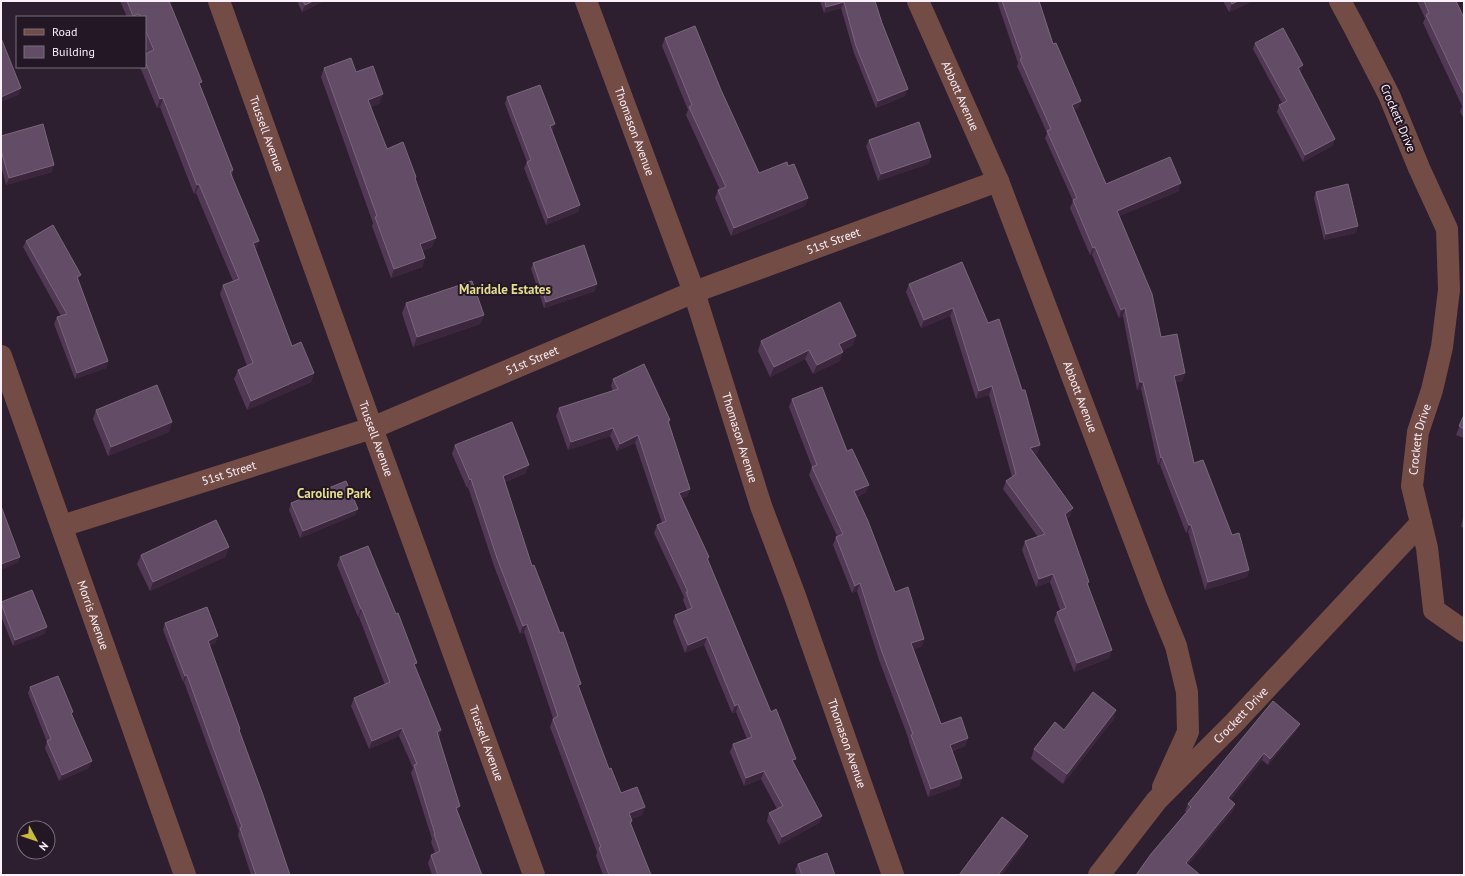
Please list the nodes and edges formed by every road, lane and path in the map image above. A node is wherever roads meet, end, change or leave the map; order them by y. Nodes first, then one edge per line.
1 (219, 1) edge
2 (586, 1) edge
3 (918, 1) edge
4 (1340, 1) edge
5 (998, 181) junction
6 (694, 292) junction
7 (1, 356) edge
8 (372, 428) junction
9 (1421, 523) junction
10 (62, 526) junction
11 (1464, 630) edge
12 (1157, 800) junction
13 (185, 875) edge
14 (534, 875) edge
15 (893, 875) edge
16 (1099, 875) edge

1 - 8 street, Trussell Avenue
2 - 6 street, Thomason Avenue
3 - 5 street, Abbott Avenue
4 - 9 street, Crockett Drive
5 - 6 street, 51st Street
5 - 12 street, Abbott Avenue
6 - 8 street, 51st Street
6 - 15 street, Thomason Avenue
7 - 10 street, Morris Avenue
8 - 10 street, 51st Street
8 - 14 street, Trussell Avenue
9 - 11 street
9 - 12 street, Crockett Drive
10 - 13 street, Morris Avenue
12 - 16 street, Crockett Drive

